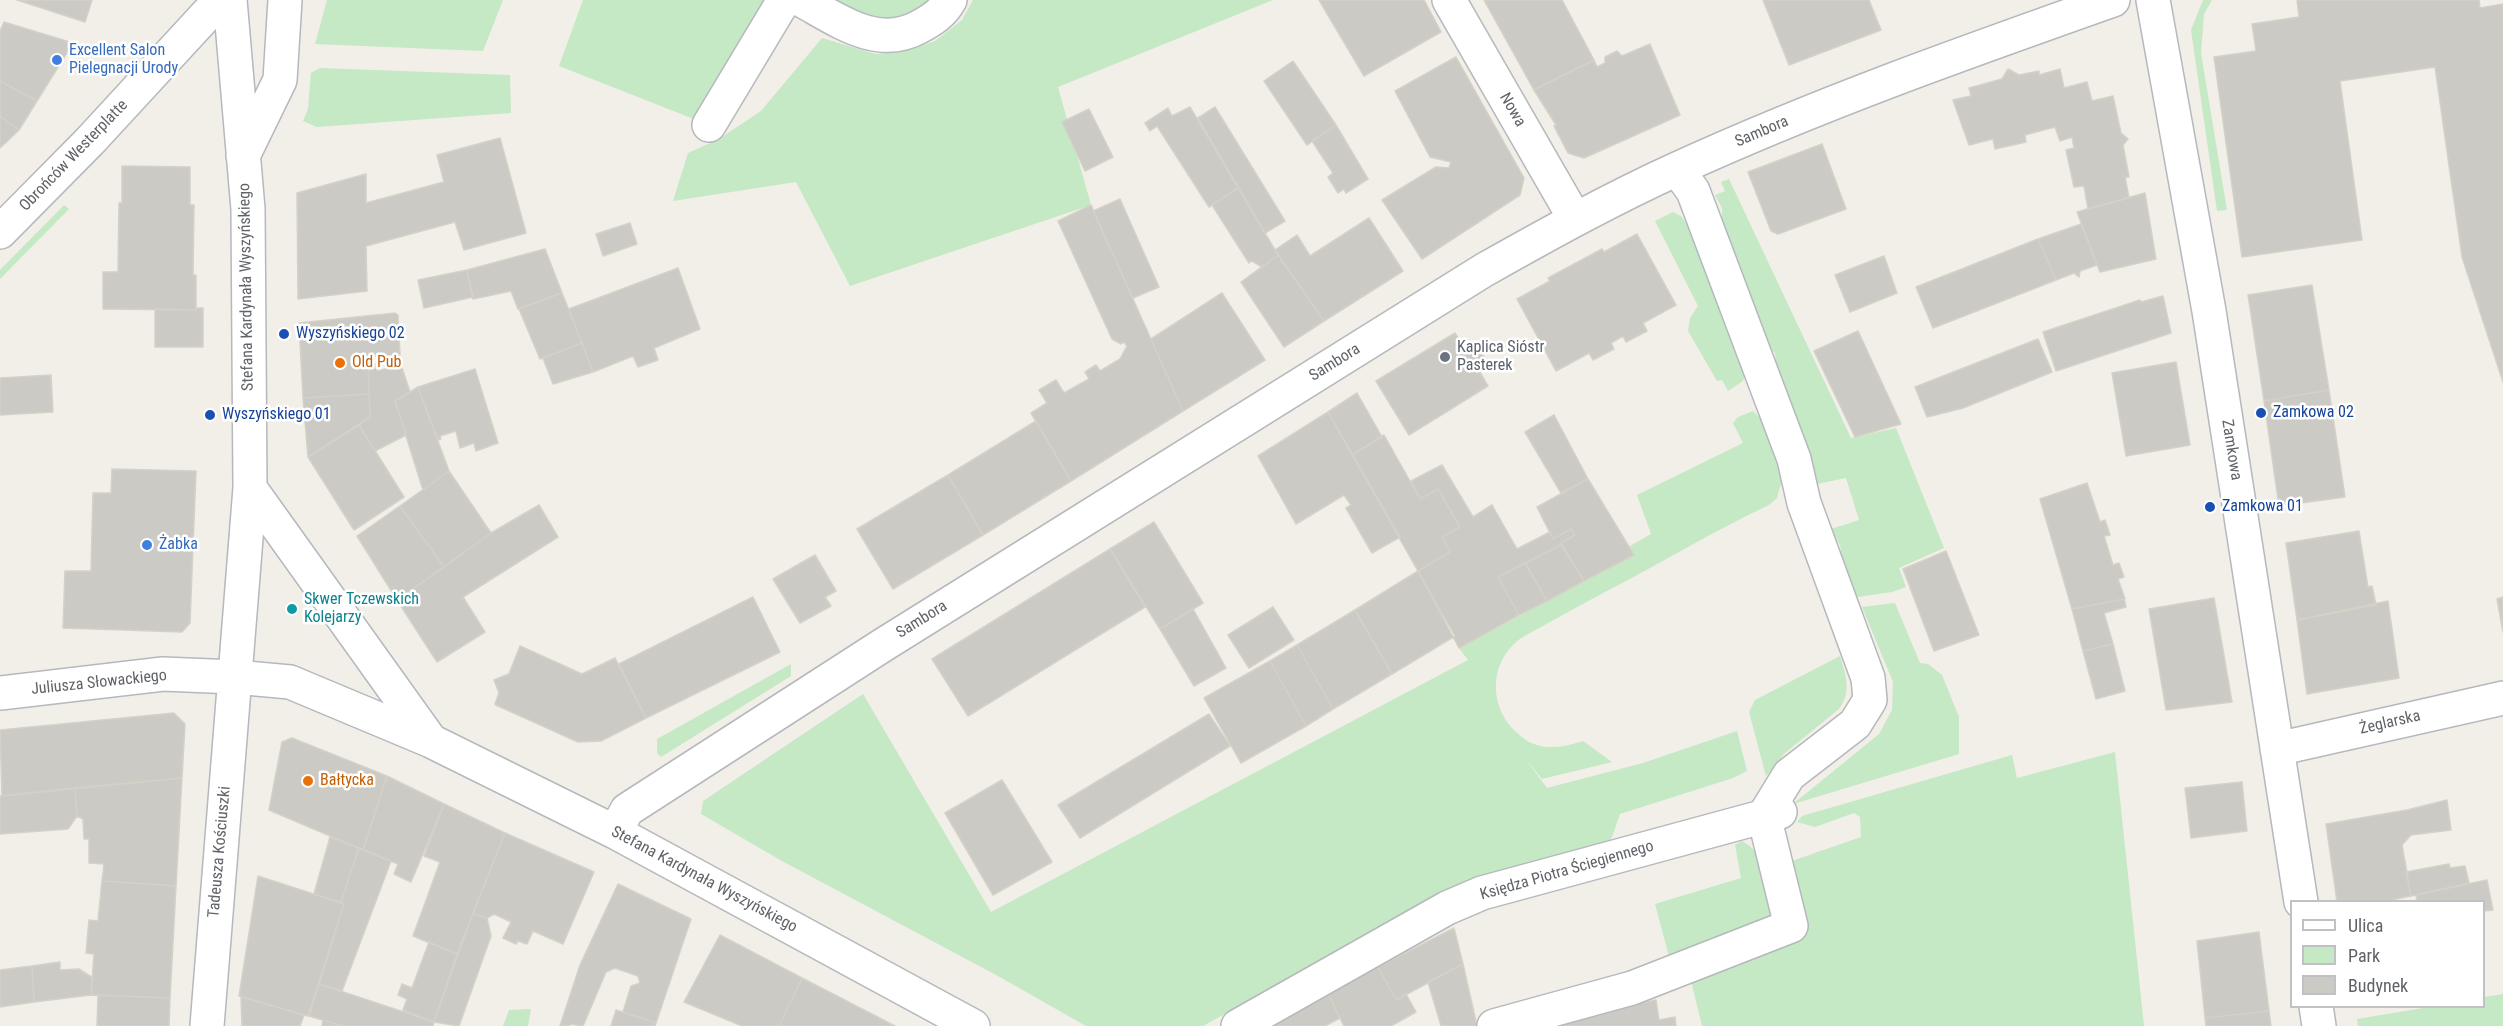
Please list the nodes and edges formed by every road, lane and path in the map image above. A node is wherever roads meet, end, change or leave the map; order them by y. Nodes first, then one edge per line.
1 (220, 0) edge
2 (230, 0) edge
3 (285, 0) edge
4 (784, 0) edge
5 (801, 0) edge
6 (950, 0) edge
7 (1449, 0) edge
8 (2113, 0) edge
9 (2153, 0) edge
10 (709, 125) dead end
11 (243, 158) junction
12 (1677, 169) junction
13 (1575, 219) junction
14 (0, 232) edge
15 (250, 488) junction
16 (235, 677) junction
17 (0, 693) edge
18 (2503, 698) edge
19 (431, 741) junction
20 (2277, 749) junction
21 (1772, 814) junction
22 (615, 832) junction
23 (2301, 900) edge
24 (2316, 1008) edge
25 (207, 1026) edge
26 (973, 1026) edge
27 (1238, 1026) edge
28 (1494, 1026) edge
29 (2319, 1026) edge

1 - 14 street, Obrońców Westerplatte
2 - 11 street, Stefana Kardynała Wyszyńskiego
3 - 11 street
4 - 10 street
5 - 6 street
7 - 13 street, Nowa
8 - 12 street, Sambora
9 - 20 street, Zamkowa
11 - 15 street, Stefana Kardynała Wyszyńskiego
12 - 13 street, Sambora
12 - 21 street
13 - 22 street, Sambora
15 - 16 street, Stefana Kardynała Wyszyńskiego
15 - 19 street, Stefana Kardynała Wyszyńskiego
16 - 17 street, Juliusza Słowackiego
16 - 19 street, Stefana Kardynała Wyszyńskiego
16 - 25 street, Tadeusza Kościuszki
18 - 20 street, Żeglarska
19 - 22 street, Stefana Kardynała Wyszyńskiego
20 - 23 street, Zamkowa
21 - 27 street, Księdza Piotra Ściegiennego
21 - 28 street
22 - 26 street, Stefana Kardynała Wyszyńskiego
24 - 29 street

